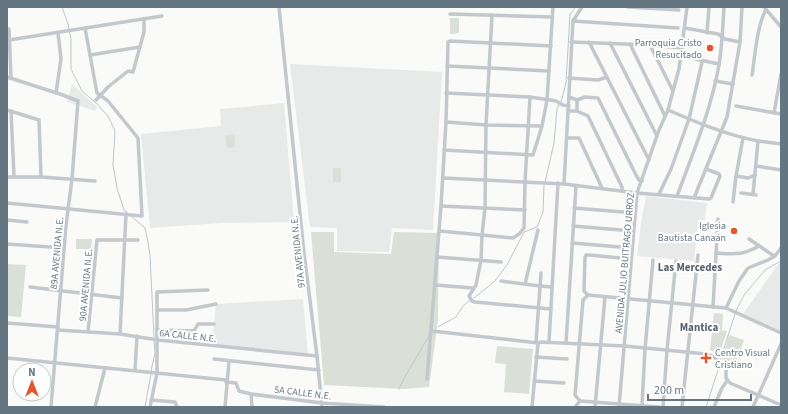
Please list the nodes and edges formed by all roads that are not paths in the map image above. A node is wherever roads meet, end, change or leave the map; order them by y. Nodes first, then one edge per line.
1 (279, 7) edge
2 (553, 7) edge
3 (582, 7) edge
4 (628, 7) edge
5 (687, 7) edge
6 (709, 7) edge
7 (724, 7) edge
8 (742, 7) edge
9 (765, 9) edge
10 (679, 10) dead end
11 (450, 14) dead end
12 (492, 15) junction
13 (162, 16) dead end
14 (552, 17) junction
15 (144, 19) junction
16 (573, 21) junction
17 (781, 27) edge
18 (85, 28) junction
19 (678, 28) dead end
20 (685, 28) junction
21 (9, 30) dead end
22 (58, 33) junction
23 (707, 33) junction
24 (722, 36) junction
25 (9, 40) junction
26 (571, 42) junction
27 (589, 42) junction
28 (740, 42) junction
29 (490, 43) junction
30 (610, 43) junction
31 (630, 44) junction
32 (650, 45) junction
33 (551, 46) junction
34 (140, 47) junction
35 (682, 48) junction
36 (90, 56) junction
37 (681, 56) junction
38 (702, 62) junction
39 (719, 64) junction
40 (447, 66) junction
41 (489, 68) junction
42 (549, 71) junction
43 (752, 74) dead end
44 (781, 74) edge
45 (607, 77) junction
46 (9, 78) edge
47 (569, 78) junction
48 (715, 81) junction
49 (734, 84) junction
50 (673, 91) junction
51 (56, 93) junction
52 (446, 93) junction
53 (100, 95) junction
54 (488, 96) junction
55 (569, 97) junction
56 (530, 98) junction
57 (96, 100) dead end
58 (548, 100) junction
59 (577, 100) junction
60 (569, 106) junction
61 (736, 106) dead end
62 (9, 110) edge
63 (668, 110) junction
64 (568, 111) junction
65 (577, 111) junction
66 (774, 113) junction
67 (781, 114) edge
68 (665, 116) junction
69 (689, 119) junction
70 (446, 122) junction
71 (486, 125) junction
72 (703, 125) junction
73 (529, 126) junction
74 (542, 126) junction
75 (722, 131) junction
76 (657, 136) junction
77 (567, 138) junction
78 (743, 138) junction
79 (758, 141) junction
80 (781, 144) edge
81 (444, 150) junction
82 (486, 152) junction
83 (527, 155) junction
84 (649, 160) junction
85 (756, 166) junction
86 (706, 169) junction
87 (781, 170) edge
88 (755, 175) junction
89 (14, 176) junction
90 (736, 176) junction
91 (7, 177) edge
92 (41, 177) junction
93 (443, 178) junction
94 (72, 179) junction
95 (485, 180) junction
96 (95, 181) dead end
97 (642, 181) junction
98 (525, 182) junction
99 (558, 183) junction
100 (564, 184) junction
101 (576, 186) junction
102 (602, 188) junction
103 (622, 190) junction
104 (637, 192) junction
105 (741, 193) dead end
106 (659, 194) junction
107 (677, 196) junction
108 (694, 198) junction
109 (733, 202) dead end
110 (7, 203) edge
111 (441, 206) junction
112 (485, 208) junction
113 (574, 208) junction
114 (68, 209) junction
115 (525, 210) junction
116 (126, 214) junction
117 (635, 214) junction
118 (718, 219) dead end
119 (7, 220) edge
120 (27, 222) dead end
121 (573, 226) junction
122 (538, 230) dead end
123 (440, 231) junction
124 (634, 231) junction
125 (482, 235) junction
126 (125, 239) junction
127 (749, 239) dead end
128 (138, 240) dead end
129 (572, 243) junction
130 (7, 244) edge
131 (759, 246) junction
132 (64, 248) junction
133 (632, 248) junction
134 (781, 248) edge
135 (716, 253) junction
136 (698, 255) dead end
137 (774, 256) junction
138 (437, 257) junction
139 (631, 259) junction
140 (481, 260) junction
141 (653, 260) dead end
142 (676, 261) dead end
143 (501, 262) dead end
144 (541, 273) dead end
145 (501, 281) dead end
146 (525, 284) junction
147 (435, 285) junction
148 (540, 286) junction
149 (552, 287) junction
150 (30, 288) dead end
151 (474, 288) junction
152 (208, 290) dead end
153 (61, 292) junction
154 (92, 295) junction
155 (588, 296) junction
156 (605, 297) junction
157 (122, 298) junction
158 (628, 298) junction
159 (650, 301) junction
160 (671, 302) junction
161 (216, 304) dead end
162 (692, 305) junction
163 (713, 307) junction
164 (538, 308) junction
165 (726, 308) junction
166 (551, 309) junction
167 (157, 310) junction
168 (7, 323) edge
169 (214, 324) dead end
170 (58, 328) junction
171 (157, 330) junction
172 (432, 331) junction
173 (88, 332) junction
174 (781, 333) edge
175 (120, 334) junction
176 (137, 336) junction
177 (158, 340) junction
178 (549, 342) junction
179 (537, 343) junction
180 (566, 343) junction
181 (579, 343) junction
182 (781, 344) edge
183 (600, 345) junction
184 (625, 346) junction
185 (645, 349) junction
186 (667, 350) junction
187 (687, 353) junction
188 (317, 356) junction
189 (536, 357) junction
190 (7, 358) edge
191 (214, 359) dead end
192 (567, 359) dead end
193 (229, 361) junction
194 (55, 363) junction
195 (105, 368) junction
196 (135, 370) junction
197 (319, 370) junction
198 (155, 373) junction
199 (427, 379) dead end
200 (226, 381) junction
201 (534, 381) junction
202 (727, 381) junction
203 (564, 384) dead end
204 (251, 394) junction
205 (758, 396) junction
206 (151, 400) junction
207 (580, 401) junction
208 (595, 402) junction
209 (177, 405) edge
210 (322, 405) edge
211 (619, 405) edge
212 (642, 405) junction
213 (781, 405) edge
214 (364, 406) edge
215 (51, 407) edge
216 (95, 407) edge
217 (150, 407) edge
218 (225, 407) edge
219 (252, 407) edge
220 (384, 407) edge
221 (532, 407) edge
222 (575, 407) edge
223 (595, 407) edge
224 (659, 407) edge
225 (663, 407) edge
226 (682, 407) edge
227 (714, 407) edge
228 (753, 407) edge

1 - 188 street, 97A AVENIDA N.E.
2 - 14 street
3 - 16 street
4 - 10 street
5 - 20 street, AVENIDA JULIO BUITRAGO URROZ
6 - 23 street
7 - 24 street
8 - 28 street
9 - 17 street
9 - 43 street
11 - 12 street
12 - 14 street
12 - 29 street
13 - 15 street
14 - 33 street
15 - 18 street
15 - 34 street
16 - 19 street
16 - 26 street
18 - 22 street
18 - 36 street
20 - 23 street
20 - 35 street, AVENIDA JULIO BUITRAGO URROZ
21 - 25 street
22 - 25 street
22 - 51 street
23 - 24 street
24 - 28 street
24 - 39 street
25 - 46 street
26 - 27 street
26 - 47 street
27 - 30 street
27 - 45 street
28 - 49 street
29 - 33 street
29 - 40 street
29 - 41 street
30 - 31 street
30 - 76 street
31 - 32 street
31 - 68 street
32 - 35 street
32 - 50 street
33 - 42 street
34 - 36 street
34 - 53 street
35 - 37 street, AVENIDA JULIO BUITRAGO URROZ
36 - 53 street
37 - 38 street
37 - 50 street, AVENIDA JULIO BUITRAGO URROZ
38 - 39 street
38 - 69 street
39 - 48 street
40 - 41 street
40 - 52 street
41 - 42 street
41 - 54 street
42 - 58 street
44 - 66 street
45 - 47 street
45 - 84 street
46 - 51 street
47 - 55 street
48 - 49 street
48 - 72 street
49 - 75 street
50 - 63 street, AVENIDA JULIO BUITRAGO URROZ
51 - 94 street, 89A AVENIDA N.E.
52 - 54 street
52 - 70 street
53 - 57 street
53 - 116 street
54 - 56 street
54 - 71 street
55 - 59 street
55 - 60 street
56 - 58 street
56 - 73 street
58 - 60 street
58 - 74 street
59 - 65 street
59 - 97 street
60 - 64 street
61 - 66 street
62 - 89 street
62 - 92 street
63 - 68 street, AVENIDA JULIO BUITRAGO URROZ
63 - 69 street
64 - 65 street
64 - 77 street
65 - 103 street
66 - 67 street
68 - 76 street, AVENIDA JULIO BUITRAGO URROZ
69 - 72 street
69 - 106 street
70 - 71 street
70 - 81 street
71 - 73 street
71 - 82 street
72 - 75 street
72 - 107 street
73 - 74 street
73 - 83 street
74 - 83 street
75 - 78 street
75 - 86 street
76 - 84 street, AVENIDA JULIO BUITRAGO URROZ
77 - 100 street
77 - 102 street
78 - 79 street
78 - 90 street
79 - 80 street
79 - 85 street
81 - 82 street
81 - 93 street
82 - 83 street
82 - 95 street
83 - 98 street
84 - 97 street, AVENIDA JULIO BUITRAGO URROZ
85 - 87 street
85 - 88 street
86 - 108 street
86 - 108 street
88 - 90 street
88 - 105 street
89 - 91 street
89 - 92 street
90 - 109 street
92 - 94 street
93 - 95 street
93 - 111 street
94 - 96 street
94 - 114 street, 89A AVENIDA N.E.
95 - 98 street
95 - 112 street
97 - 104 street, AVENIDA JULIO BUITRAGO URROZ
98 - 99 street
98 - 115 street
99 - 100 street
99 - 149 street
100 - 101 street
101 - 102 street
101 - 113 street
102 - 103 street
103 - 104 street
104 - 106 street
104 - 117 street, AVENIDA JULIO BUITRAGO URROZ
106 - 107 street
107 - 108 street
110 - 114 street
111 - 112 street
111 - 123 street
112 - 115 street
112 - 125 street
113 - 117 street
113 - 121 street
114 - 116 street
114 - 132 street, 89A AVENIDA N.E.
115 - 125 street
116 - 126 street
117 - 124 street, AVENIDA JULIO BUITRAGO URROZ
118 - 135 street
119 - 120 street
121 - 124 street
121 - 129 street
122 - 146 street
123 - 125 street
123 - 138 street
124 - 133 street, AVENIDA JULIO BUITRAGO URROZ
125 - 140 street
126 - 128 street
126 - 154 street, 90A AVENIDA N.E.
126 - 157 street
127 - 131 street
129 - 133 street
129 - 180 street
130 - 132 street
131 - 135 street
131 - 137 street
132 - 153 street, 89A AVENIDA N.E.
133 - 139 street, AVENIDA JULIO BUITRAGO URROZ
134 - 137 street
135 - 163 street
136 - 162 street
137 - 165 street
138 - 140 street
138 - 147 street
139 - 155 street
139 - 158 street, AVENIDA JULIO BUITRAGO URROZ
140 - 143 street
140 - 151 street
141 - 159 street
142 - 160 street
144 - 148 street
145 - 146 street
146 - 148 street
147 - 151 street
147 - 172 street
148 - 149 street
148 - 164 street
149 - 166 street
150 - 153 street
151 - 164 street
152 - 167 street
153 - 154 street
153 - 170 street, 89A AVENIDA N.E.
154 - 157 street
154 - 173 street, 90A AVENIDA N.E.
155 - 156 street
155 - 181 street
156 - 158 street
156 - 183 street
157 - 175 street
158 - 159 street
158 - 184 street, AVENIDA JULIO BUITRAGO URROZ
159 - 160 street
159 - 185 street
160 - 162 street
160 - 186 street
161 - 167 street
162 - 163 street
162 - 187 street
163 - 165 street
164 - 166 street
164 - 179 street
165 - 174 street
166 - 178 street
167 - 171 street
168 - 170 street, 6A CALLE N.E.
169 - 171 street
170 - 173 street, 6A CALLE N.E.
170 - 194 street, 89A AVENIDA N.E.
171 - 177 street
172 - 179 street
172 - 199 street
173 - 175 street, 6A CALLE N.E.
175 - 176 street, 6A CALLE N.E.
176 - 177 street, 6A CALLE N.E.
176 - 196 street
177 - 188 street, 6A CALLE N.E.
177 - 198 street
178 - 179 street
178 - 180 street
179 - 189 street
180 - 181 street
181 - 183 street
181 - 207 street
182 - 205 street
183 - 184 street
183 - 208 street
184 - 185 street
184 - 211 street, AVENIDA JULIO BUITRAGO URROZ
185 - 186 street
185 - 212 street
186 - 187 street
186 - 225 street
187 - 202 street
187 - 226 street
188 - 197 street, 97A AVENIDA N.E.
189 - 192 street
189 - 201 street
190 - 194 street
191 - 193 street
193 - 197 street
193 - 200 street
194 - 195 street
194 - 215 street, 89A AVENIDA N.E.
195 - 196 street
195 - 216 street
196 - 198 street
197 - 210 street, 97A AVENIDA N.E.
198 - 200 street
198 - 206 street
200 - 204 street, 5A CALLE N.E.
200 - 218 street
201 - 203 street
201 - 221 street
202 - 205 street
202 - 227 street
204 - 210 street, 5A CALLE N.E.
204 - 219 street
205 - 213 street
205 - 228 street
206 - 209 street
206 - 217 street
207 - 208 street
207 - 222 street
208 - 211 street
208 - 223 street
210 - 214 street, 5A CALLE N.E.
211 - 212 street
212 - 224 street
214 - 220 street, 5A CALLE N.E.

